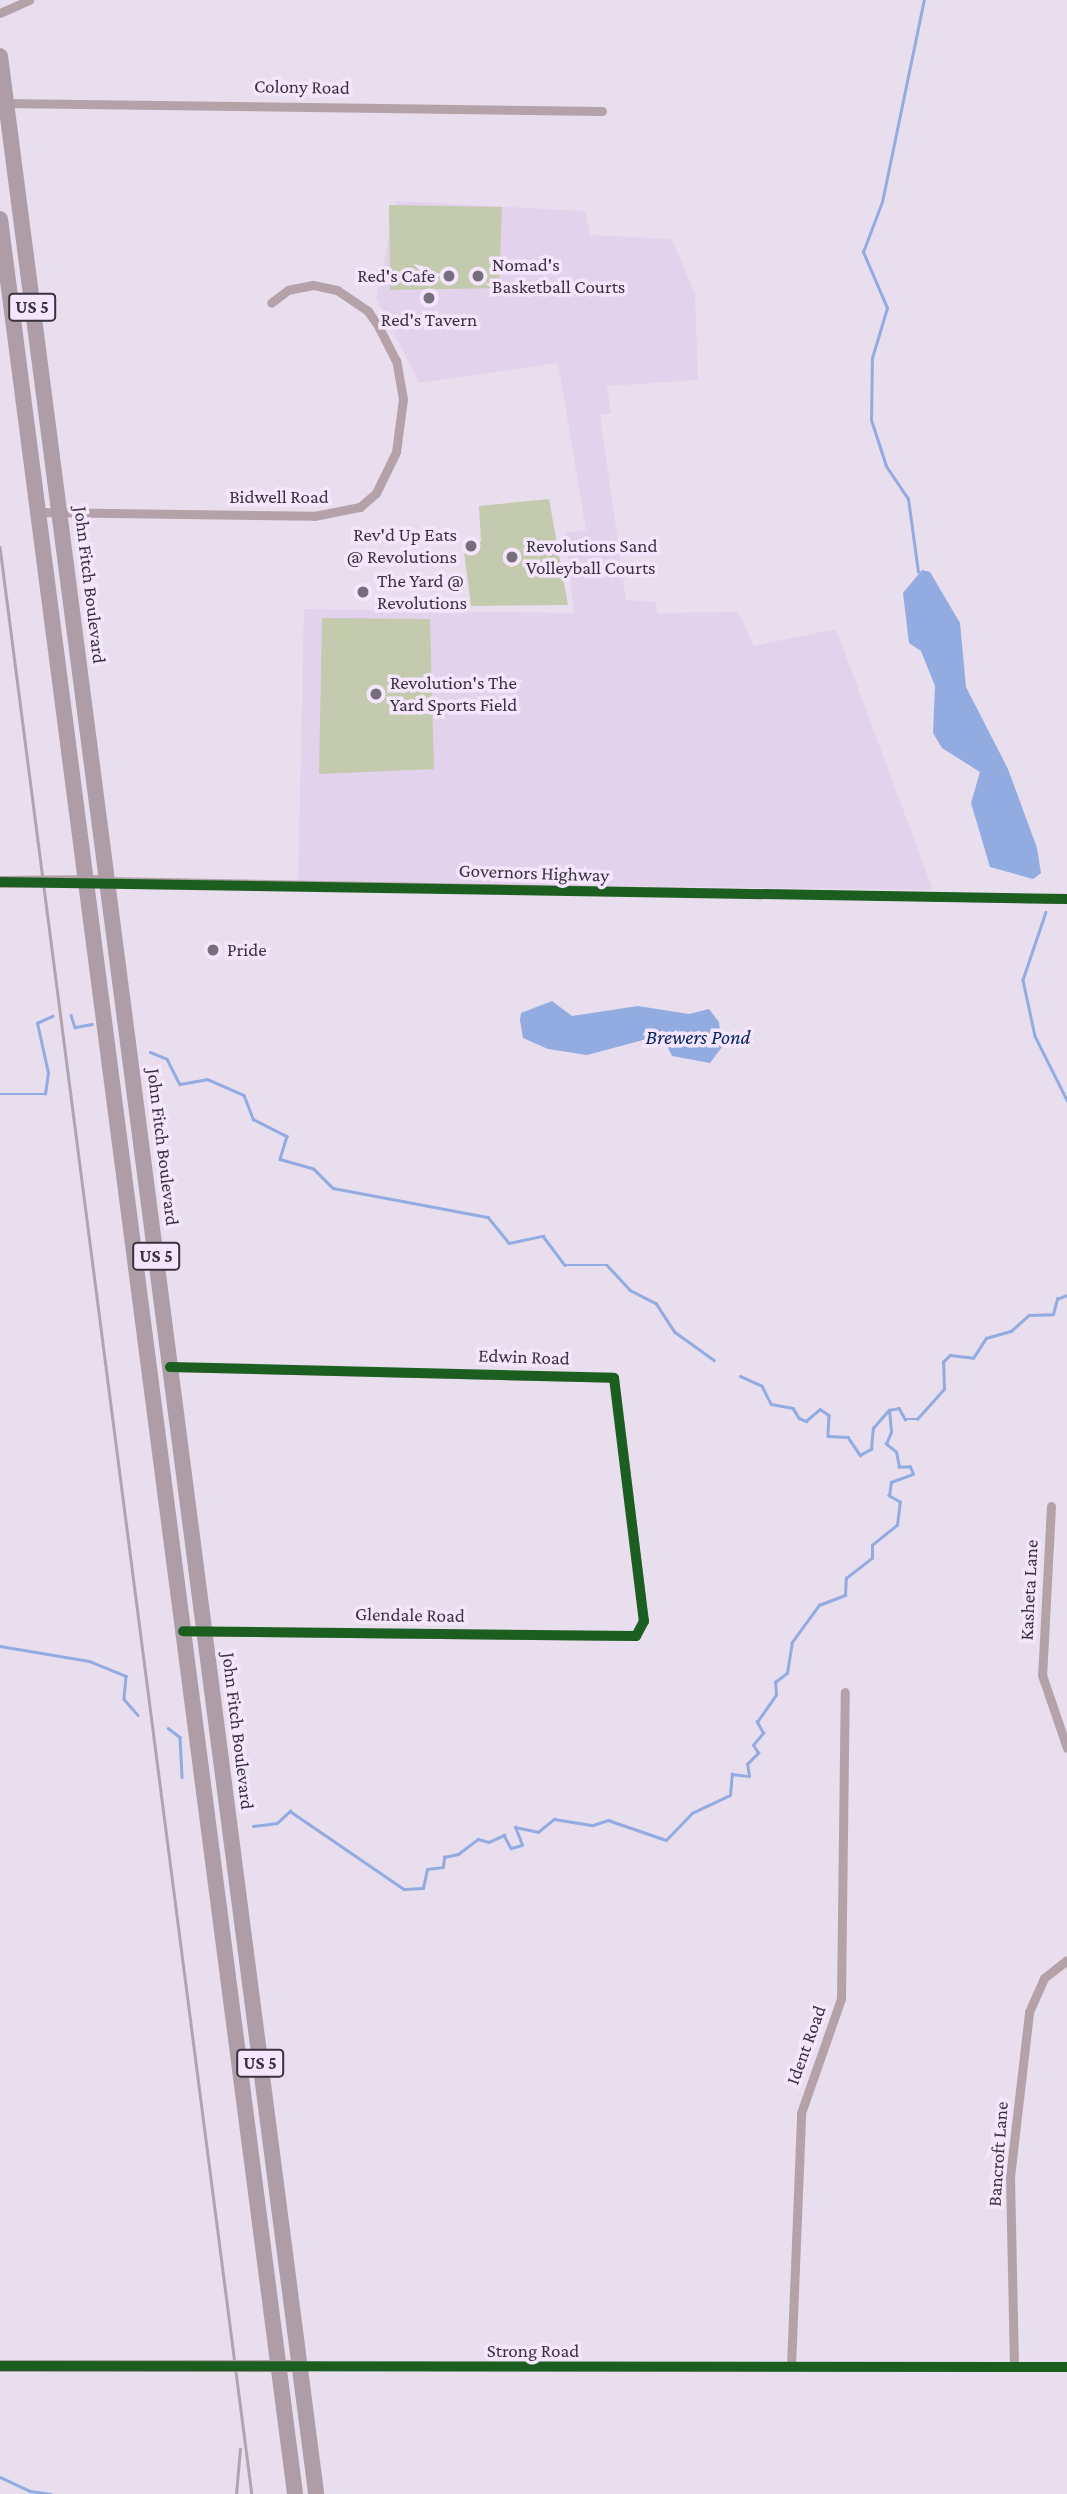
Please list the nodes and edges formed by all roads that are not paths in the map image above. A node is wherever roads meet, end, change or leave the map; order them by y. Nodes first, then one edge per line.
1 (27, 0) edge
2 (0, 13) edge
3 (0, 56) edge
4 (3, 103) edge
5 (603, 111) dead end
6 (0, 219) edge
7 (271, 303) dead end
8 (38, 512) junction
9 (59, 512) junction
10 (87, 881) junction
11 (107, 881) junction
12 (0, 882) edge
13 (1067, 899) edge
14 (170, 1367) junction
15 (1051, 1506) dead end
16 (183, 1631) junction
17 (204, 1631) junction
18 (636, 1636) joint
19 (845, 1692) dead end
20 (1067, 1748) edge
21 (1067, 1960) edge
22 (0, 2366) edge
23 (300, 2366) junction
24 (279, 2367) junction
25 (791, 2367) junction
26 (1014, 2367) junction
27 (1067, 2367) edge
28 (295, 2494) edge
29 (316, 2494) edge

1 - 2 street
3 - 4 highway, John Fitch Boulevard / US 5
4 - 5 street, Colony Road
4 - 9 highway, John Fitch Boulevard / US 5
6 - 8 highway, US 5
7 - 9 street, Bidwell Road
8 - 9 street, Bidwell Road
8 - 10 highway, US 5
9 - 11 highway, John Fitch Boulevard / US 5
10 - 11 street, Governors Highway
10 - 12 street, Governors Highway
10 - 16 highway, US 5
11 - 13 street, Governors Highway
11 - 14 highway, John Fitch Boulevard / US 5
14 - 17 highway, John Fitch Boulevard / US 5
14 - 18 street, Edwin Road
15 - 20 street, Kasheta Lane
16 - 17 street, Glendale Road
16 - 24 highway, US 5
17 - 18 street, Glendale Road
17 - 23 highway, John Fitch Boulevard / US 5
19 - 25 street, Ident Road
21 - 26 street, Bancroft Lane
22 - 24 street, Strong Road
23 - 24 street, Strong Road
23 - 25 street, Strong Road
23 - 29 highway, John Fitch Boulevard / US 5
24 - 28 highway, US 5
25 - 26 street, Strong Road
26 - 27 street, Strong Road

